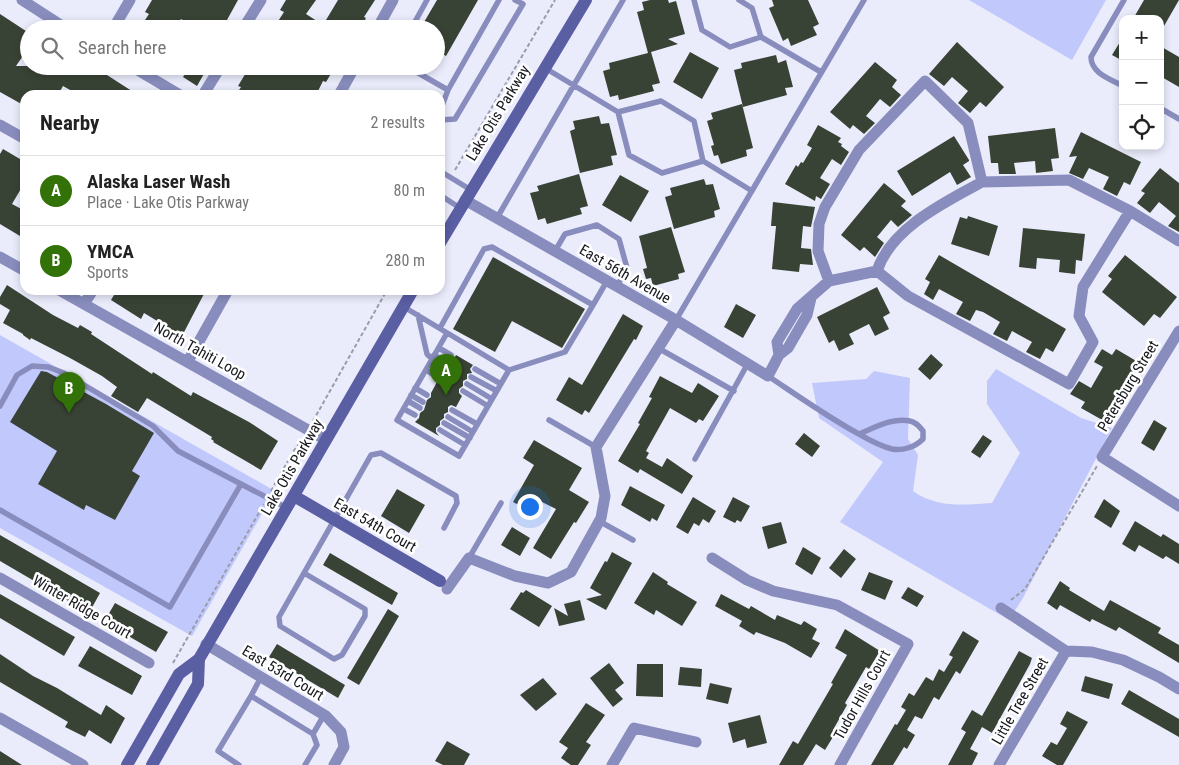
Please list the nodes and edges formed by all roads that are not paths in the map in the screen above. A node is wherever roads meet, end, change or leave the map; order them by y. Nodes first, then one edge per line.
1 (22, 0) edge
2 (130, 0) edge
3 (261, 0) edge
4 (393, 0) edge
5 (428, 0) edge
6 (499, 0) edge
7 (515, 0) edge
8 (586, 0) edge
9 (624, 0) edge
10 (694, 0) edge
11 (738, 0) edge
12 (864, 0) edge
13 (1124, 0) edge
14 (53, 20) edge
15 (118, 20) edge
16 (249, 20) edge
17 (382, 20) edge
18 (416, 20) edge
19 (761, 37) junction
20 (544, 68) junction
21 (821, 72) junction
22 (146, 75) edge
23 (216, 75) edge
24 (350, 75) edge
25 (422, 75) edge
26 (1119, 84) edge
27 (574, 86) junction
28 (172, 90) edge
29 (207, 90) edge
30 (342, 90) edge
31 (448, 90) junction
32 (445, 98) edge
33 (1164, 110) edge
34 (618, 112) junction
35 (1179, 118) edge
36 (445, 120) edge
37 (0, 125) edge
38 (20, 136) edge
39 (703, 161) junction
40 (445, 174) edge
41 (982, 182) junction
42 (752, 191) junction
43 (445, 196) edge
44 (465, 199) junction
45 (1130, 211) junction
46 (497, 218) junction
47 (445, 234) edge
48 (1179, 241) edge
49 (555, 251) junction
50 (0, 257) edge
51 (20, 268) edge
52 (877, 271) junction
53 (828, 281) junction
54 (612, 284) junction
55 (68, 295) edge
56 (90, 295) edge
57 (225, 295) edge
58 (410, 295) edge
59 (84, 304) junction
60 (593, 305) junction
61 (403, 306) junction
62 (418, 315) junction
63 (676, 320) junction
64 (440, 328) junction
65 (1179, 331) edge
66 (447, 333) junction
67 (439, 348) junction
68 (658, 348) junction
69 (450, 354) dead end
70 (432, 359) junction
71 (188, 361) junction
72 (447, 363) dead end
73 (747, 365) junction
74 (476, 369) dead end
75 (426, 370) junction
76 (442, 370) dead end
77 (509, 370) junction
78 (438, 376) dead end
79 (768, 376) junction
80 (471, 377) dead end
81 (467, 384) dead end
82 (501, 384) junction
83 (415, 388) junction
84 (463, 391) dead end
85 (497, 391) junction
86 (734, 391) junction
87 (411, 395) junction
88 (427, 395) dead end
89 (492, 399) junction
90 (408, 401) junction
91 (423, 402) dead end
92 (0, 406) edge
93 (488, 406) junction
94 (404, 408) junction
95 (420, 408) dead end
96 (452, 410) dead end
97 (415, 415) dead end
98 (448, 417) dead end
99 (549, 420) dead end
100 (444, 423) dead end
101 (477, 424) junction
102 (440, 430) dead end
103 (473, 432) junction
104 (859, 434) junction
105 (470, 438) junction
106 (326, 440) junction
107 (465, 445) junction
108 (596, 447) junction
109 (695, 459) dead end
110 (241, 484) junction
111 (294, 496) junction
112 (501, 503) dead end
113 (1179, 506) edge
114 (287, 508) junction
115 (0, 510) edge
116 (334, 519) junction
117 (600, 521) junction
118 (444, 528) dead end
119 (633, 540) dead end
120 (469, 558) junction
121 (712, 558) dead end
122 (304, 573) junction
123 (0, 578) edge
124 (443, 585) joint
125 (1001, 608) road end
126 (206, 644) junction
127 (1066, 652) junction
128 (199, 659) junction
129 (149, 663) dead end
130 (261, 677) junction
131 (1179, 689) edge
132 (251, 696) junction
133 (324, 715) junction
134 (0, 718) edge
135 (314, 734) junction
136 (696, 742) dead end
137 (83, 765) edge
138 (127, 765) edge
139 (152, 765) edge
140 (239, 765) edge
141 (305, 765) edge
142 (334, 765) edge
143 (612, 765) edge
144 (840, 765) edge
145 (999, 765) edge

1 - 14 street
2 - 15 street
3 - 16 street
4 - 17 street
5 - 18 lane
6 - 31 lane
7 - 36 lane
8 - 20 main road, Lake Otis Parkway
9 - 27 lane
10 - 19 lane
11 - 19 lane
12 - 21 lane
13 - 26 lane
19 - 21 lane
20 - 27 lane
20 - 44 main road, Lake Otis Parkway
21 - 42 lane
22 - 28 street
23 - 29 street
24 - 30 street
25 - 31 lane
27 - 34 lane
27 - 46 lane
31 - 32 lane
33 - 35 lane
34 - 39 lane
34 - 39 lane
37 - 38 street
39 - 42 lane
40 - 44 lane
41 - 45 street
41 - 52 street
41 - 53 street
42 - 63 lane
43 - 44 lane
44 - 46 street, East 56th Avenue
44 - 47 main road, Lake Otis Parkway
45 - 48 street
45 - 52 street
46 - 49 street, East 56th Avenue
49 - 54 street, East 56th Avenue
49 - 54 lane
50 - 51 street
52 - 53 street
53 - 79 street
54 - 60 lane
54 - 63 street, East 56th Avenue
55 - 59 street, North Tahiti Loop
56 - 59 street
57 - 71 street
58 - 61 main road, Lake Otis Parkway
59 - 71 street, North Tahiti Loop
60 - 64 lane
60 - 77 lane
61 - 62 lane
61 - 106 main road, Lake Otis Parkway
62 - 64 lane
62 - 70 lane
63 - 68 street
63 - 73 street, East 56th Avenue
64 - 66 lane
65 - 113 street, Petersburg Street
66 - 67 lane
66 - 77 lane
67 - 69 lane
67 - 70 lane
68 - 86 lane
68 - 108 street
70 - 72 lane
70 - 75 lane
70 - 76 lane
71 - 106 street, North Tahiti Loop
73 - 79 street, East 56th Avenue
73 - 86 lane
74 - 82 lane
75 - 78 lane
75 - 83 lane
77 - 82 lane
79 - 104 lane
80 - 85 lane
81 - 89 lane
82 - 85 lane
83 - 87 lane
83 - 88 lane
84 - 93 lane
85 - 89 lane
86 - 109 lane
87 - 90 lane
87 - 91 lane
89 - 93 lane
90 - 94 lane
90 - 95 lane
92 - 110 lane
93 - 101 lane
94 - 97 lane
94 - 107 lane
96 - 101 lane
98 - 103 lane
99 - 108 lane
100 - 105 lane
101 - 103 lane
102 - 107 lane
103 - 105 lane
104 - 104 lane
105 - 107 lane
106 - 111 main road, Lake Otis Parkway
108 - 117 street
110 - 114 lane
110 - 115 lane
111 - 114 main road, Lake Otis Parkway
111 - 116 main road, East 54th Court
112 - 120 lane
114 - 126 main road, Lake Otis Parkway
116 - 118 lane
116 - 122 lane
116 - 124 main road, East 54th Court
117 - 119 lane
117 - 120 street
120 - 124 street
121 - 144 street, Tudor Hills Court
122 - 122 lane
123 - 129 street, Winter Ridge Court
125 - 127 street
126 - 128 main road, Lake Otis Parkway
126 - 130 street, East 53rd Court
127 - 131 street
127 - 145 street, Little Tree Street
128 - 138 main road, Lake Otis Parkway
128 - 139 main road, Lake Otis Parkway
130 - 132 lane
130 - 133 street, East 53rd Court
132 - 135 lane
132 - 140 lane
133 - 135 lane
133 - 142 street, East 53rd Court
134 - 137 street
135 - 141 lane
136 - 143 street

